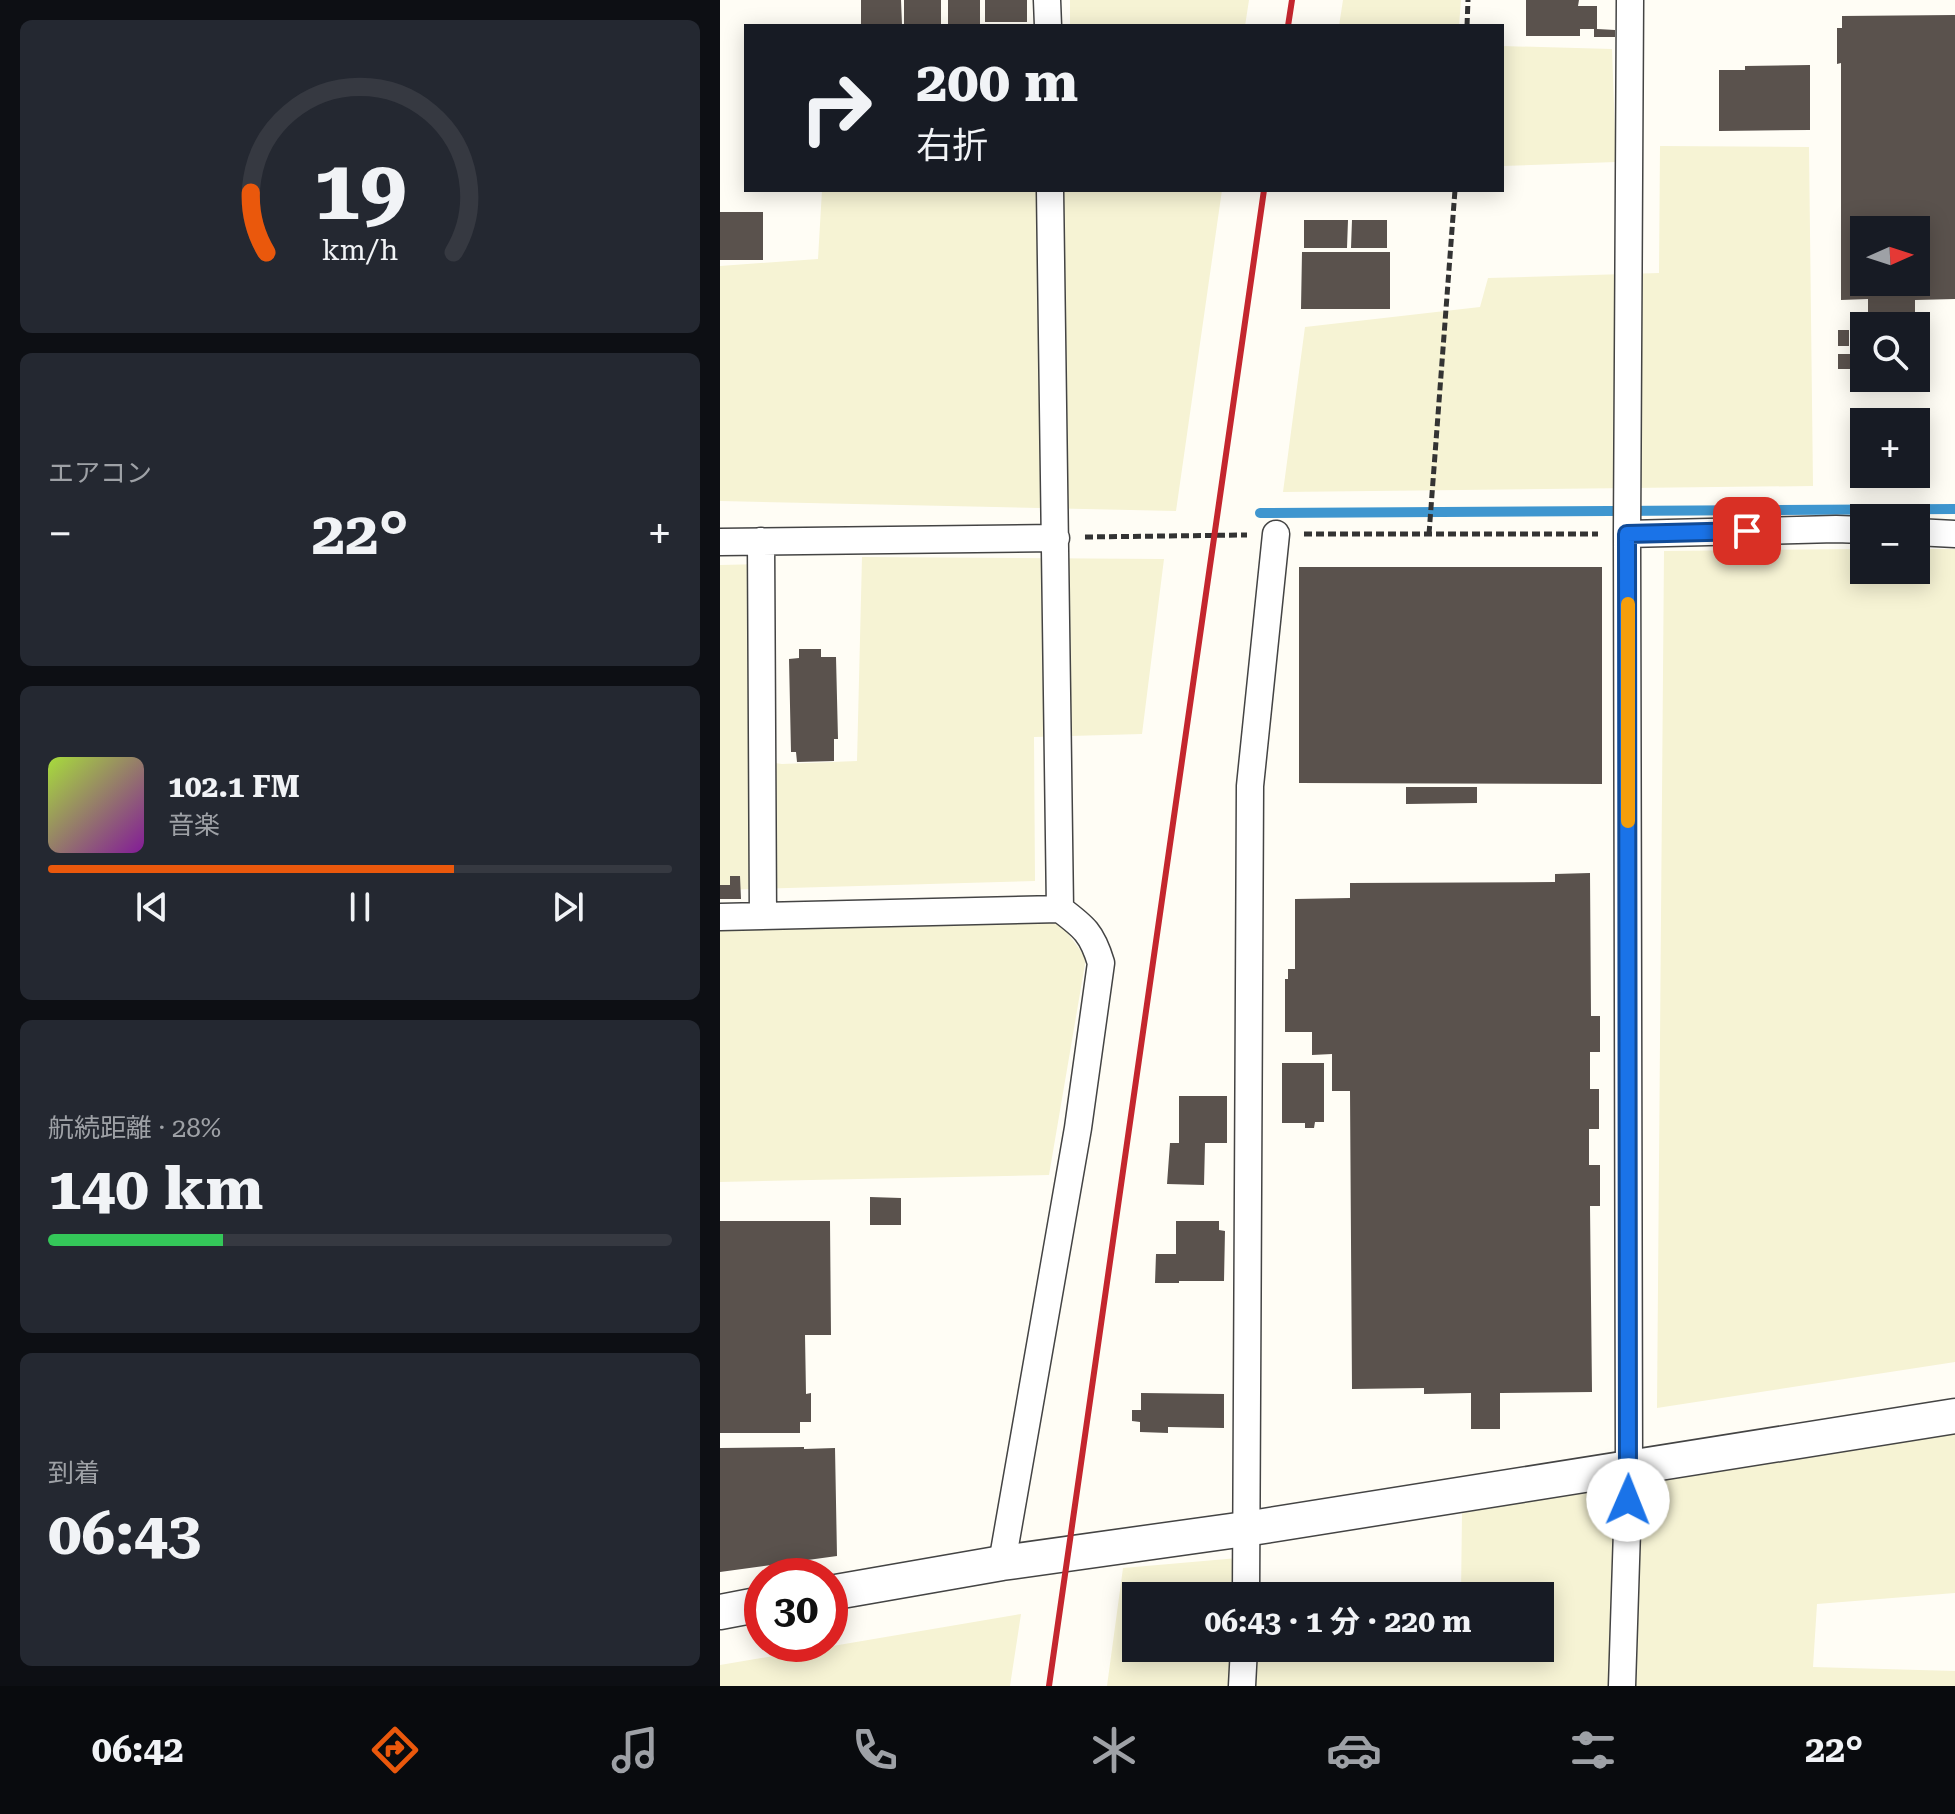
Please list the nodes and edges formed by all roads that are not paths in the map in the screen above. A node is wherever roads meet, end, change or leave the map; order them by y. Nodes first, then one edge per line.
1 (1047, 0) edge
2 (1630, 0) edge
3 (1048, 24) edge
4 (1050, 192) edge
5 (1850, 530) edge
6 (1930, 533) edge
7 (1276, 534) road end
8 (1627, 534) junction
9 (1955, 534) edge
10 (1056, 538) junction
11 (761, 541) junction
12 (720, 542) edge
13 (1060, 909) junction
14 (763, 916) junction
15 (720, 917) edge
16 (1955, 1416) edge
17 (1629, 1468) junction
18 (1245, 1529) junction
19 (1002, 1563) junction
20 (1246, 1582) edge
21 (848, 1590) edge
22 (744, 1607) edge
23 (720, 1612) edge
24 (1243, 1662) edge
25 (1242, 1686) edge
26 (1622, 1686) edge

1 - 3 street
2 - 8 street
4 - 10 street
5 - 8 street
6 - 9 street
7 - 18 street
8 - 17 street
10 - 11 street
10 - 13 street
11 - 12 street
11 - 14 street
13 - 14 street
13 - 19 street
14 - 15 street
16 - 17 street
17 - 18 street
17 - 26 street
18 - 19 street
18 - 20 street
19 - 21 street
22 - 23 street
24 - 25 street

